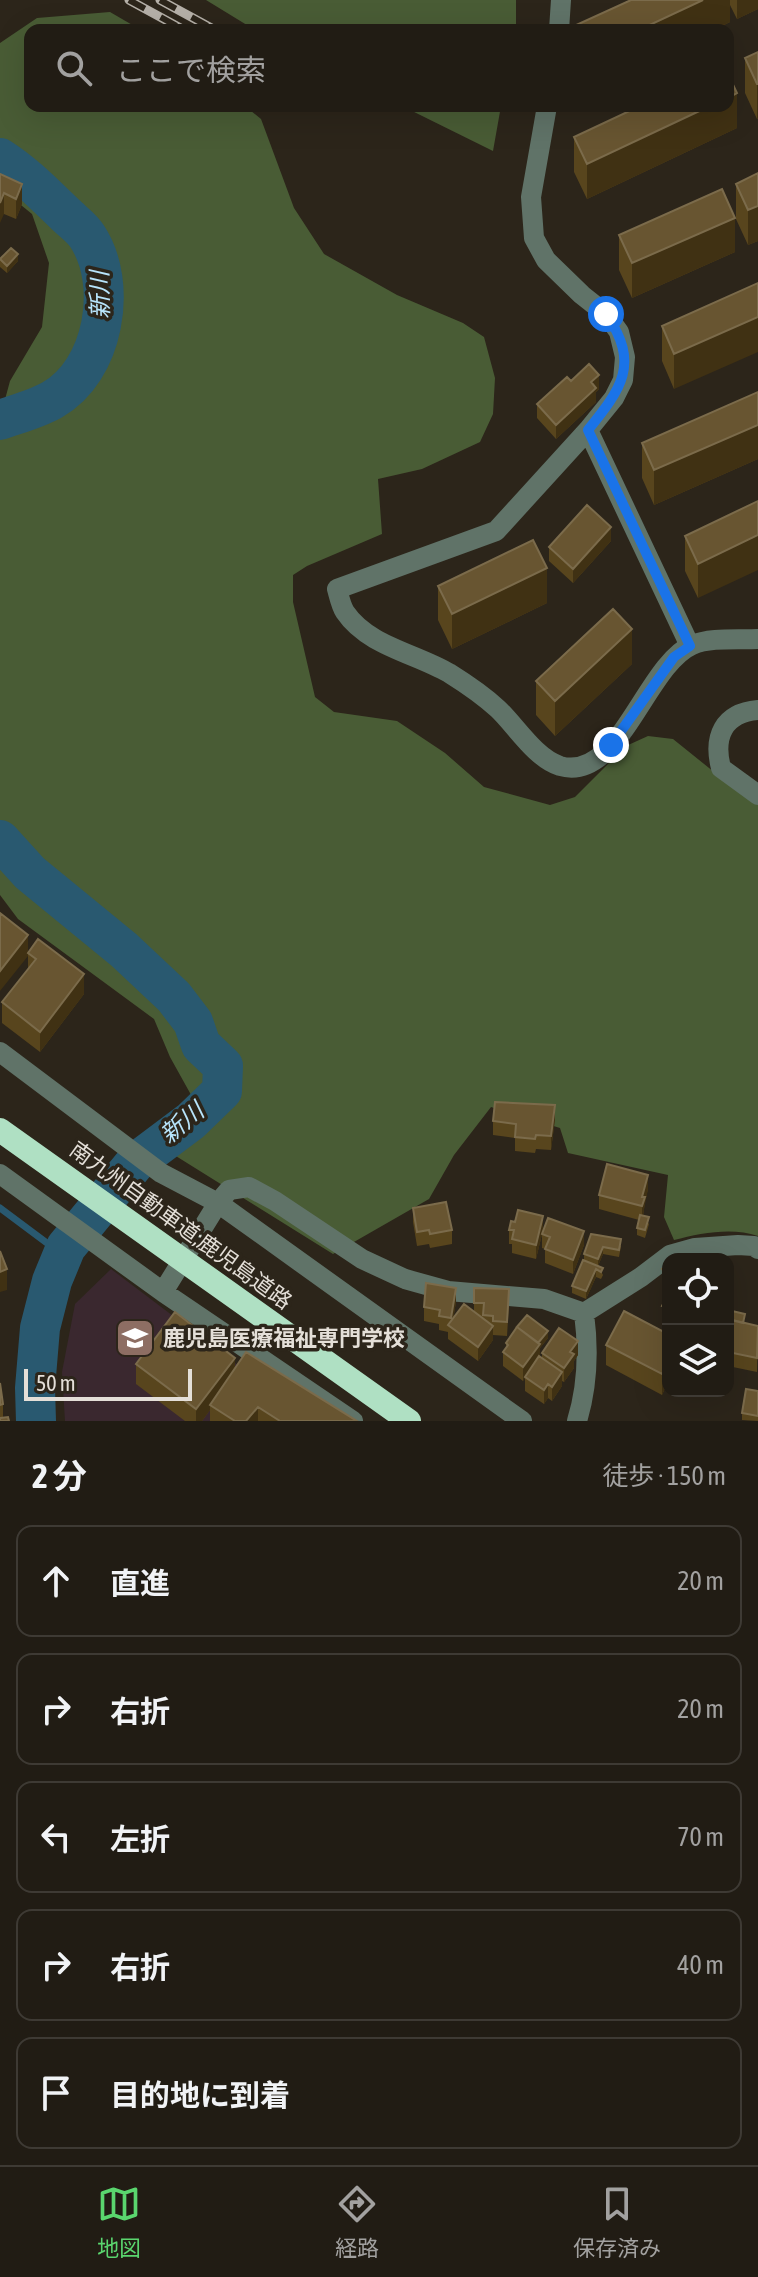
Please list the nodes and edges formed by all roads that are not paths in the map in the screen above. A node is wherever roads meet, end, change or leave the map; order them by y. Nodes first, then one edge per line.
1 (561, 0) edge
2 (559, 24) edge
3 (546, 112) edge
4 (588, 430) junction
5 (758, 639) edge
6 (690, 646) junction
7 (758, 710) edge
8 (758, 795) edge
9 (0, 1052) edge
10 (0, 1130) edge
11 (0, 1174) edge
12 (218, 1203) junction
13 (758, 1249) edge
14 (163, 1292) junction
15 (584, 1313) junction
16 (353, 1421) edge
17 (409, 1421) edge
18 (522, 1421) edge
19 (577, 1421) edge

1 - 2 street
3 - 4 street
4 - 6 street
4 - 6 street
5 - 6 street
7 - 8 street
9 - 12 street
10 - 17 highway, 南九州自動車道;鹿児島道路, bridge
11 - 14 street
12 - 14 street
12 - 15 street
12 - 18 street
13 - 15 street
14 - 16 street
15 - 19 street

